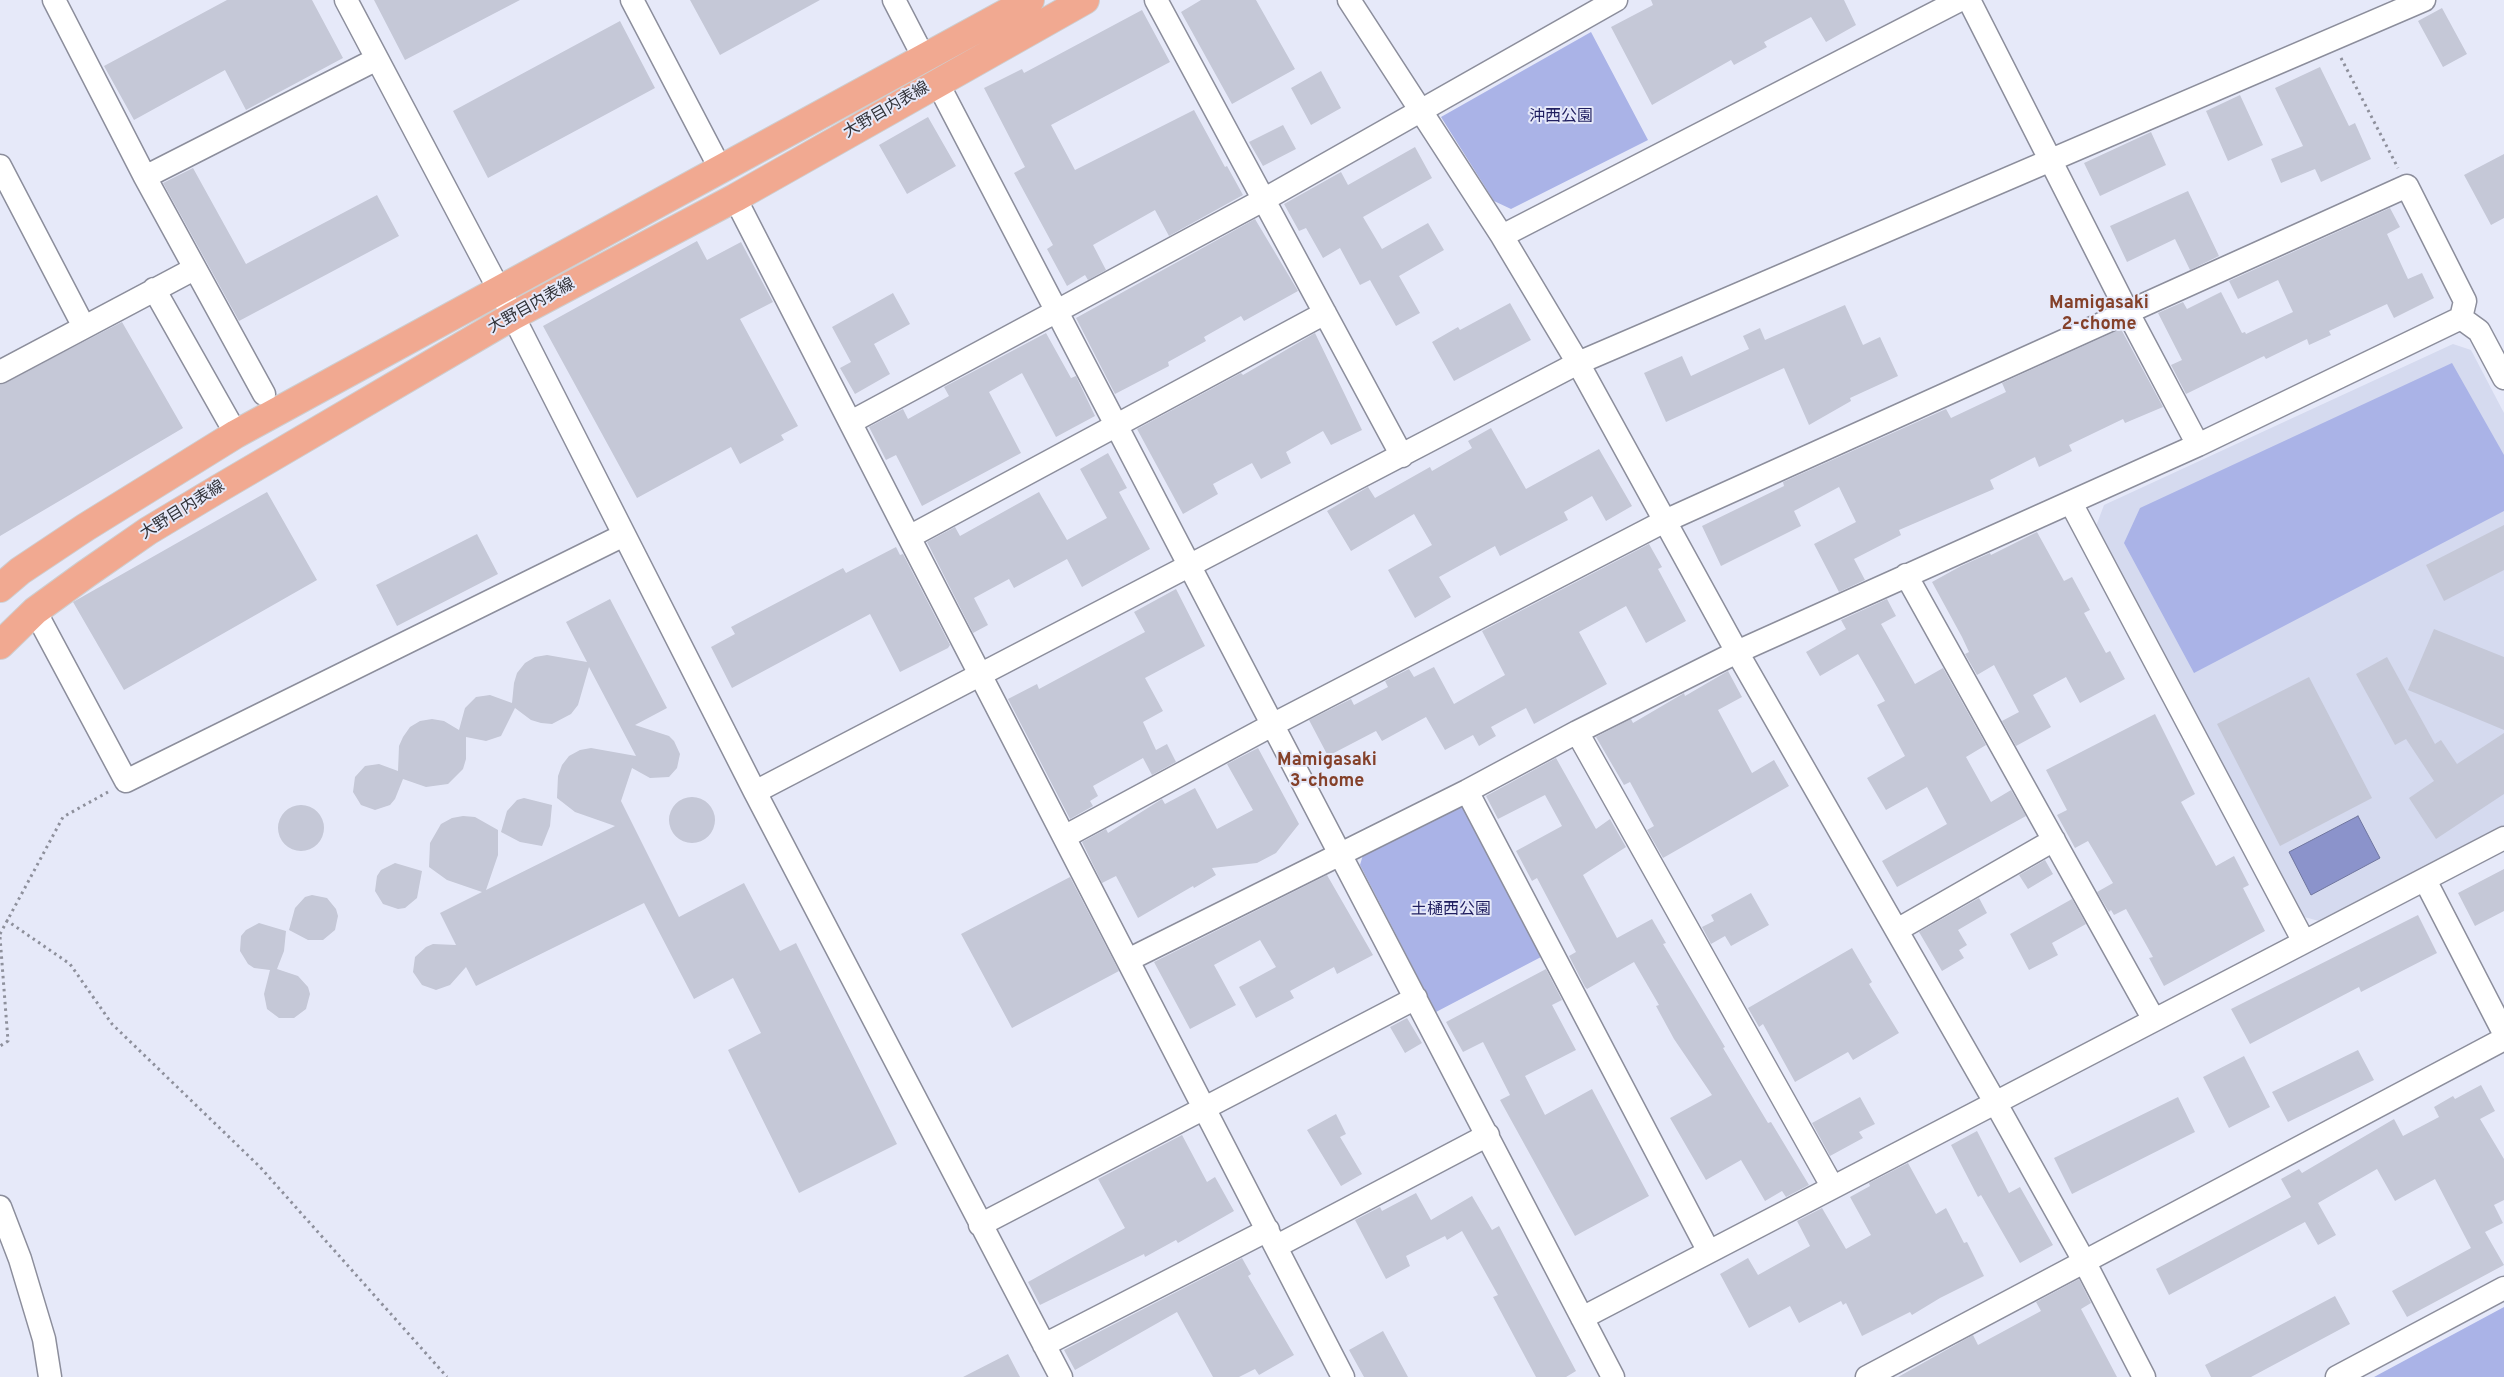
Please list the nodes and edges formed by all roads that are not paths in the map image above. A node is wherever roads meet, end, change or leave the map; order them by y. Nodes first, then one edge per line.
1 (54, 0) edge
2 (346, 0) edge
3 (632, 0) edge
4 (894, 0) edge
5 (1030, 0) edge
6 (1085, 0) edge
7 (1156, 0) edge
8 (1348, 0) edge
9 (1616, 0) edge
10 (1960, 0) edge
11 (1969, 0) edge
12 (2424, 0) edge
13 (924, 58) junction
14 (377, 59) junction
15 (937, 82) junction
16 (1420, 110) junction
17 (2051, 159) junction
18 (0, 166) edge
19 (721, 170) junction
20 (145, 177) junction
21 (735, 198) junction
22 (1265, 199) junction
23 (1502, 236) junction
24 (194, 269) junction
25 (154, 289) junction
26 (499, 291) junction
27 (2127, 311) junction
28 (1056, 312) junction
29 (1325, 314) junction
30 (513, 316) junction
31 (2462, 318) junction
32 (84, 327) junction
33 (1578, 363) junction
34 (0, 372) edge
35 (2504, 378) edge
36 (264, 394) dead end
37 (851, 422) junction
38 (1116, 428) junction
39 (236, 434) junction
40 (2198, 445) junction
41 (1402, 456) junction
42 (2071, 503) junction
43 (1665, 521) junction
44 (624, 535) junction
45 (909, 537) junction
46 (1189, 567) junction
47 (1906, 575) junction
48 (0, 588) edge
49 (35, 611) junction
50 (0, 645) edge
51 (1737, 652) junction
52 (979, 676) junction
53 (1274, 724) junction
54 (1577, 732) junction
55 (1467, 791) junction
56 (756, 792) junction
57 (1064, 837) junction
58 (2504, 838) edge
59 (2054, 840) junction
60 (1342, 854) junction
61 (2425, 880) junction
62 (1897, 930) junction
63 (2304, 942) junction
64 (1128, 960) junction
65 (1416, 998) junction
66 (2154, 1020) junction
67 (2504, 1033) edge
68 (2504, 1039) edge
69 (1995, 1102) junction
70 (1204, 1109) junction
71 (1488, 1135) junction
72 (1832, 1186) junction
73 (0, 1207) edge
74 (980, 1225) junction
75 (1273, 1238) junction
76 (1708, 1250) junction
77 (2084, 1261) junction
78 (2504, 1288) edge
79 (1582, 1318) junction
80 (1044, 1345) junction
81 (1875, 1375) edge
82 (50, 1377) edge
83 (1060, 1377) edge
84 (1343, 1377) edge
85 (1613, 1377) edge
86 (2144, 1377) edge
87 (2337, 1377) edge

1 - 20 street
2 - 14 street
3 - 19 street
4 - 13 street
5 - 13 main road, 大野目内表線
6 - 15 main road, 大野目内表線
7 - 22 street
8 - 16 street
9 - 16 street
10 - 23 street
11 - 17 street
12 - 17 street
13 - 19 main road, 大野目内表線
14 - 20 street
14 - 26 street
15 - 21 main road, 大野目内表線
15 - 28 street
16 - 22 street
16 - 23 street
17 - 27 street
17 - 33 street
18 - 32 street
19 - 26 main road, 大野目内表線
20 - 24 street
21 - 30 main road, 大野目内表線
21 - 37 street
22 - 28 street
22 - 29 street
23 - 33 street
24 - 25 street
24 - 36 street
25 - 32 street
25 - 39 street
26 - 30 street
26 - 39 main road, 大野目内表線
27 - 31 street
27 - 40 street
27 - 43 street
28 - 37 street
28 - 38 street
29 - 38 street
29 - 41 street
30 - 44 street
30 - 49 main road, 大野目内表線
31 - 35 street
31 - 40 street
32 - 34 street
33 - 41 street
33 - 43 street
37 - 45 street
38 - 45 street
38 - 46 street
39 - 48 main road, 大野目内表線
40 - 42 street
41 - 46 street
42 - 47 street
42 - 63 street
43 - 51 street
43 - 53 street
44 - 49 street
44 - 56 street
45 - 52 street
46 - 52 street
46 - 53 street
47 - 51 street
47 - 59 street
49 - 50 main road, 大野目内表線
51 - 54 street
51 - 62 street
52 - 56 street
52 - 57 street
53 - 57 street
53 - 60 street
54 - 55 street
54 - 72 street
55 - 60 street
55 - 76 street
56 - 74 street
57 - 64 street
58 - 61 street
59 - 62 street
59 - 66 street
60 - 64 street
60 - 65 street
61 - 63 street
61 - 67 street
62 - 69 street
63 - 66 street
64 - 70 street
65 - 70 street
65 - 71 street
66 - 69 street
68 - 77 street
69 - 72 street
69 - 77 street
70 - 74 street
70 - 75 street
71 - 75 street
71 - 79 street
72 - 76 street
73 - 82 street
74 - 80 street
75 - 80 street
75 - 84 street
76 - 79 street
77 - 81 street
77 - 86 street
78 - 87 street
79 - 85 street
80 - 83 street

